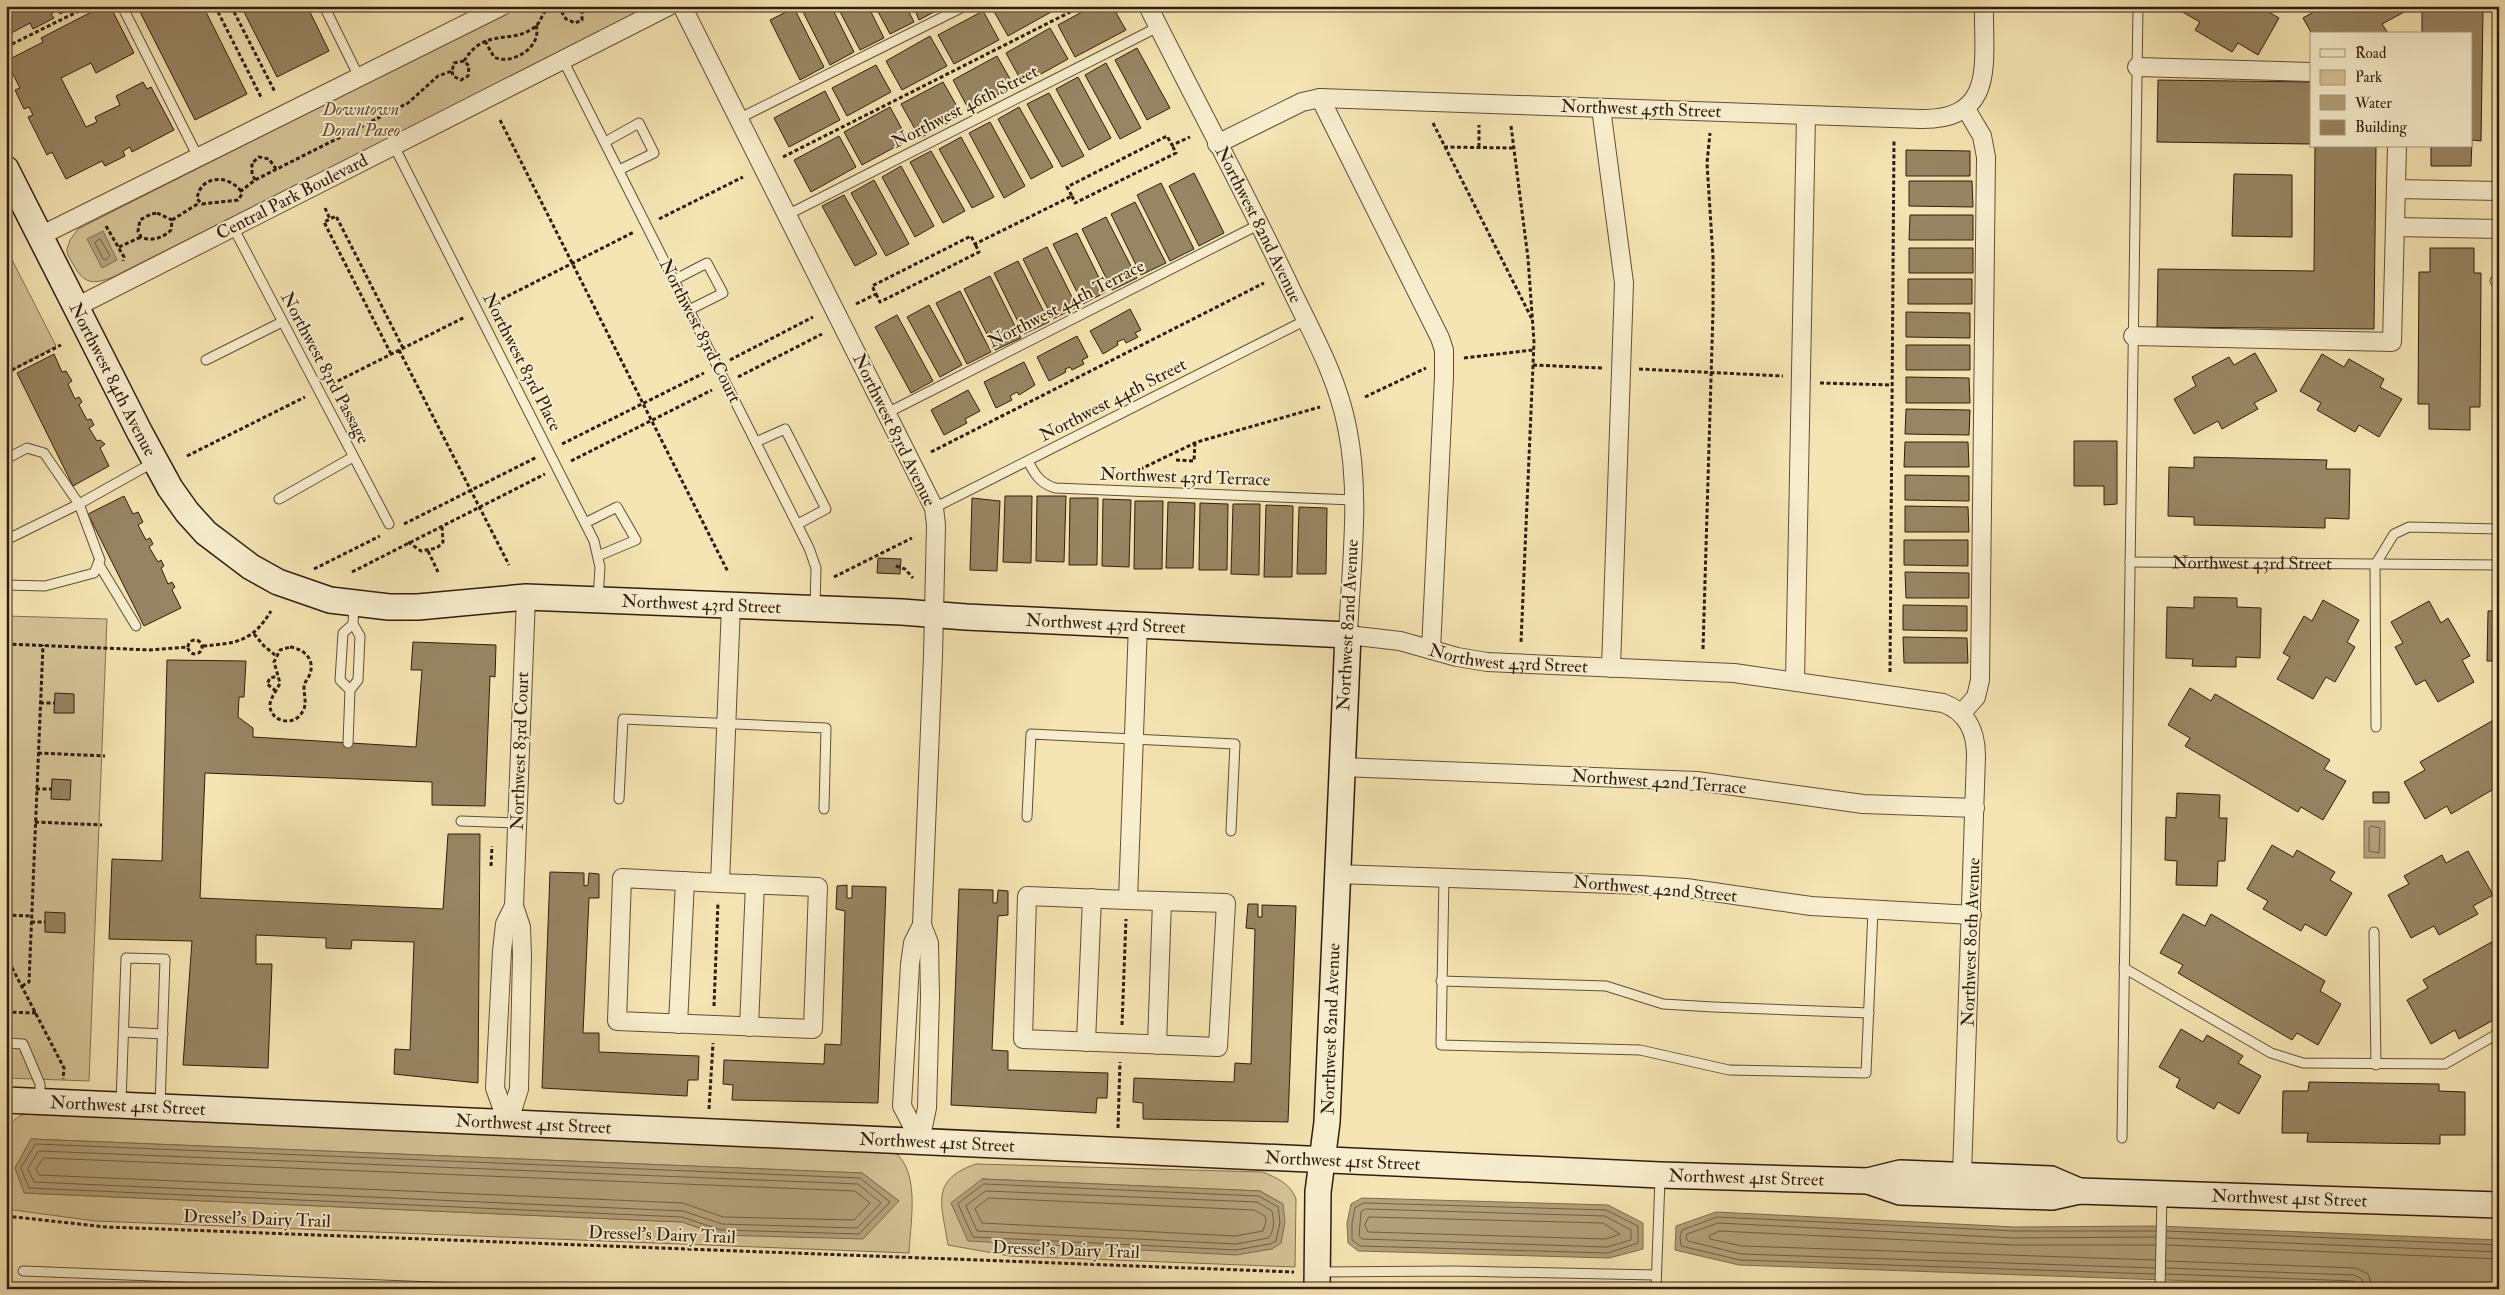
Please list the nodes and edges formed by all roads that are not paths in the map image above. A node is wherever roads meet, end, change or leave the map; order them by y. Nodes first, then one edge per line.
1 (122, 6) edge
2 (324, 6) edge
3 (502, 6) edge
4 (669, 6) edge
5 (682, 6) edge
6 (965, 6) edge
7 (1148, 6) edge
8 (1984, 6) edge
9 (2138, 6) edge
10 (1158, 27) junction
11 (563, 60) junction
12 (2137, 67) junction
13 (2310, 72) edge
14 (360, 77) junction
15 (1320, 98) junction
16 (1602, 108) junction
17 (1966, 109) junction
18 (1806, 115) junction
19 (738, 119) junction
20 (604, 142) junction
21 (1218, 144) junction
22 (394, 146) junction
23 (2397, 148) edge
24 (198, 157) junction
25 (6, 169) edge
26 (619, 170) junction
27 (2396, 189) junction
28 (2499, 191) edge
29 (787, 215) junction
30 (1260, 224) junction
31 (233, 227) junction
32 (2395, 227) junction
33 (2499, 228) edge
34 (40, 236) junction
35 (674, 280) junction
36 (76, 307) junction
37 (689, 310) junction
38 (1306, 320) junction
39 (282, 322) junction
40 (2133, 336) junction
41 (206, 360) dead end
42 (887, 413) junction
43 (756, 442) junction
44 (353, 457) junction
45 (6, 459) edge
46 (1028, 461) junction
47 (155, 462) junction
48 (278, 499) dead end
49 (1354, 500) junction
50 (79, 504) junction
51 (934, 508) junction
52 (584, 523) junction
53 (798, 524) junction
54 (387, 528) road end
55 (2499, 529) edge
56 (6, 540) edge
57 (598, 556) junction
58 (2130, 562) junction
59 (98, 563) junction
60 (2375, 565) junction
61 (2499, 565) edge
62 (251, 567) joint
63 (6, 585) edge
64 (526, 596) junction
65 (598, 599) junction
66 (731, 605) junction
67 (815, 609) junction
68 (353, 614) junction
69 (934, 615) junction
70 (1138, 624) junction
71 (136, 626) dead end
72 (1348, 635) junction
73 (1431, 650) junction
74 (1611, 668) junction
75 (1795, 680) junction
76 (350, 690) junction
77 (1961, 714) junction
78 (726, 723) junction
79 (2376, 726) dead end
80 (1134, 740) junction
81 (348, 743) dead end
82 (1342, 767) junction
83 (619, 799) dead end
84 (1975, 808) junction
85 (824, 809) dead end
86 (1027, 817) dead end
87 (461, 821) dead end
88 (517, 823) junction
89 (1232, 831) dead end
90 (1337, 874) junction
91 (1444, 878) junction
92 (684, 881) junction
93 (755, 884) junction
94 (719, 891) junction
95 (1092, 898) junction
96 (1162, 901) junction
97 (514, 906) junction
98 (1127, 908) junction
99 (1873, 910) junction
100 (1972, 915) junction
101 (922, 925) junction
102 (2374, 932) dead end
103 (2124, 968) junction
104 (1441, 981) junction
105 (1869, 1013) junction
106 (678, 1024) junction
107 (749, 1027) junction
108 (124, 1032) junction
109 (163, 1034) junction
110 (2499, 1034) edge
111 (1086, 1042) junction
112 (6, 1043) edge
113 (1157, 1045) junction
114 (2376, 1065) junction
115 (6, 1100) edge
116 (40, 1101) junction
117 (121, 1105) junction
118 (160, 1107) junction
119 (508, 1124) junction
120 (2122, 1138) dead end
121 (920, 1141) junction
122 (1323, 1158) junction
123 (1660, 1175) junction
124 (1962, 1175) junction
125 (1868, 1181) junction
126 (2079, 1191) junction
127 (2161, 1202) junction
128 (2499, 1205) edge
129 (23, 1271) dead end
130 (1656, 1275) junction
131 (1317, 1280) edge
132 (485, 1289) edge
133 (1656, 1289) edge
134 (2160, 1289) edge

1 - 24 lane
2 - 14 lane
3 - 14 street
4 - 11 street, Central Park Boulevard
5 - 19 street, Northwest 83rd Avenue
6 - 19 lane
7 - 10 street, Northwest 82nd Avenue
8 - 17 street
9 - 12 lane
10 - 21 street, Northwest 82nd Avenue
10 - 29 lane, Northwest 46th Street
11 - 20 lane, Northwest 83rd Court
11 - 22 street, Central Park Boulevard
12 - 13 street
12 - 40 lane
14 - 24 street
15 - 16 street, Northwest 45th Street
15 - 21 street, Northwest 45th Street
15 - 73 street
16 - 18 street, Northwest 45th Street
16 - 74 street
17 - 18 street, Northwest 45th Street
17 - 77 street
18 - 75 street
19 - 29 street, Northwest 83rd Avenue
20 - 26 lane, Northwest 83rd Court
20 - 26 lane
21 - 30 street, Northwest 82nd Avenue
22 - 31 street, Central Park Boulevard
22 - 52 lane, Northwest 83rd Place
23 - 27 street
24 - 34 street
25 - 34 street, Northwest 84th Avenue
26 - 35 lane, Northwest 83rd Court
27 - 28 street
27 - 32 street
29 - 42 street, Northwest 83rd Avenue
30 - 38 street, Northwest 82nd Avenue
30 - 42 lane, Northwest 44th Terrace
31 - 36 street, Central Park Boulevard
31 - 39 lane, Northwest 83rd Passage
32 - 33 street
32 - 40 street
34 - 36 street, Northwest 84th Avenue
35 - 37 lane, Northwest 83rd Court
35 - 37 lane
36 - 47 street, Northwest 84th Avenue
37 - 43 lane, Northwest 83rd Court
38 - 46 lane, Northwest 44th Street
38 - 49 street, Northwest 82nd Avenue
39 - 41 lane
39 - 44 lane, Northwest 83rd Passage
40 - 58 lane
42 - 51 street, Northwest 83rd Avenue
43 - 53 lane, Northwest 83rd Court
43 - 53 lane
44 - 48 lane
44 - 54 lane, Northwest 83rd Passage
45 - 50 lane
46 - 49 lane, Northwest 43rd Terrace
46 - 51 lane, Northwest 44th Street
47 - 50 lane
47 - 62 street, Northwest 84th Avenue
49 - 72 street, Northwest 82nd Avenue
50 - 56 lane
50 - 59 lane
51 - 69 street, Northwest 83rd Avenue
52 - 57 lane, Northwest 83rd Place
52 - 57 lane
53 - 67 lane, Northwest 83rd Court
55 - 60 lane
57 - 65 lane, Northwest 83rd Place
58 - 60 lane, Northwest 43rd Street
58 - 103 lane
59 - 63 lane
59 - 71 lane
60 - 61 lane, Northwest 43rd Street
60 - 79 lane
62 - 68 street, Northwest 43rd Street
64 - 65 street, Northwest 43rd Street
64 - 68 street, Northwest 43rd Street
64 - 88 street, Northwest 83rd Court
65 - 66 street, Northwest 43rd Street
66 - 67 street, Northwest 43rd Street
66 - 78 street
67 - 69 street, Northwest 43rd Street
68 - 76 lane
68 - 76 lane
69 - 70 street, Northwest 43rd Street
69 - 101 street, Northwest 83rd Avenue
70 - 72 street, Northwest 43rd Street
70 - 80 street
72 - 73 street, Northwest 43rd Street
72 - 82 street, Northwest 82nd Avenue
73 - 74 street, Northwest 43rd Street
74 - 75 street, Northwest 43rd Street
75 - 77 street, Northwest 43rd Street
76 - 81 lane
77 - 84 street, Northwest 80th Avenue
78 - 83 lane
78 - 85 lane
78 - 94 street
80 - 86 lane
80 - 89 lane
80 - 98 street
82 - 84 street, Northwest 42nd Terrace
82 - 90 street, Northwest 82nd Avenue
84 - 100 street, Northwest 80th Avenue
87 - 88 lane
88 - 97 street, Northwest 83rd Court
90 - 91 street, Northwest 42nd Street
90 - 122 street, Northwest 82nd Avenue
91 - 99 street, Northwest 42nd Street
91 - 104 lane
92 - 94 street
92 - 106 street
92 - 106 street
93 - 94 street
93 - 107 street
93 - 107 street
95 - 98 street
95 - 111 street
95 - 111 street
96 - 98 street
96 - 113 street
96 - 113 street
97 - 119 street, Northwest 83rd Court
97 - 119 street, Northwest 83rd Court
99 - 100 street, Northwest 42nd Street
99 - 105 lane
100 - 124 street, Northwest 80th Avenue
101 - 121 street, Northwest 83rd Avenue
101 - 121 street, Northwest 83rd Avenue
102 - 114 lane
103 - 114 lane
103 - 120 lane
104 - 105 lane
104 - 105 lane
106 - 107 street
108 - 109 lane
108 - 109 lane
108 - 117 lane
109 - 118 lane
110 - 114 lane
111 - 113 street
112 - 116 lane
115 - 116 street, Northwest 41st Street
116 - 117 street, Northwest 41st Street
117 - 118 street, Northwest 41st Street
118 - 119 street, Northwest 41st Street
119 - 121 street, Northwest 41st Street
121 - 122 street, Northwest 41st Street
122 - 123 street, Northwest 41st Street
122 - 131 street, Northwest 82nd Avenue
123 - 125 street, Northwest 41st Street
123 - 130 lane
124 - 125 street, Northwest 41st Street
124 - 126 street, Northwest 41st Street
125 - 126 street, Northwest 41st Street
126 - 127 street, Northwest 41st Street
127 - 128 street, Northwest 41st Street
127 - 134 lane
129 - 132 lane
130 - 131 lane
130 - 133 lane

